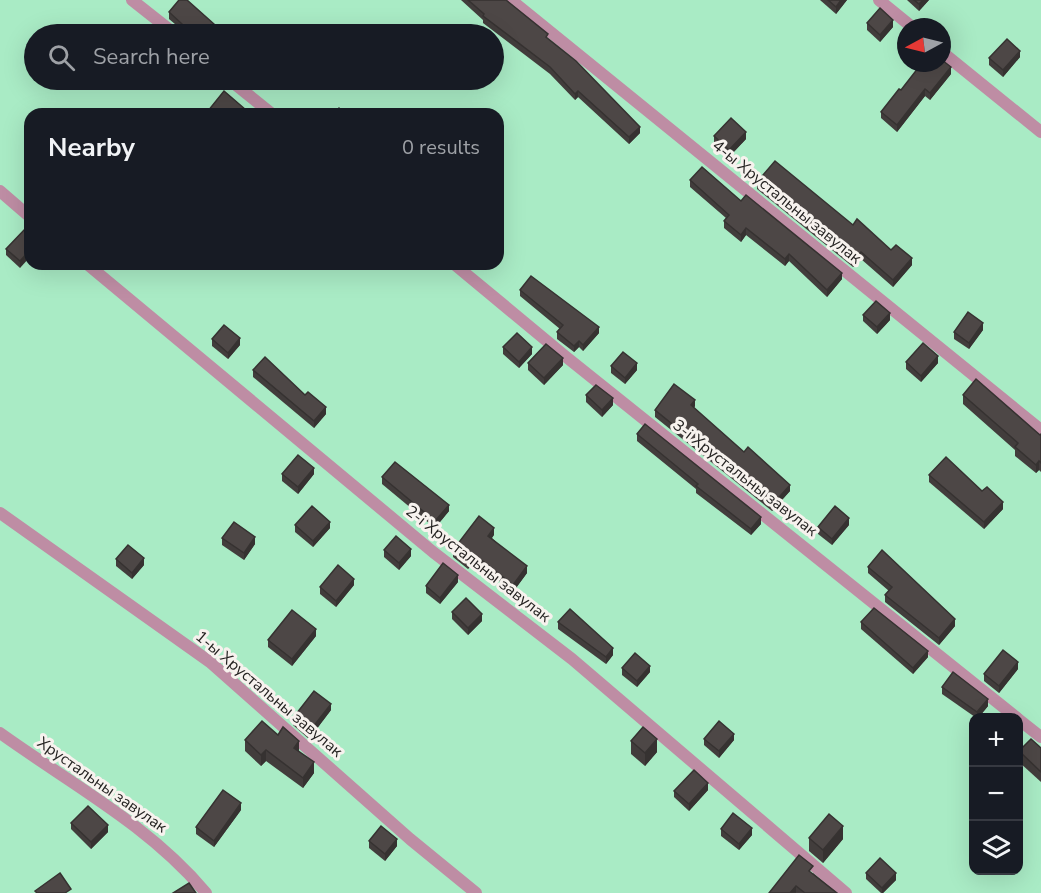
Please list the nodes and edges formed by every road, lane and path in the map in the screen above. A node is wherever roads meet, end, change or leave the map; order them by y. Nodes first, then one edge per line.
1 (132, 0) edge
2 (511, 0) edge
3 (879, 0) edge
4 (901, 18) edge
5 (162, 24) edge
6 (951, 59) edge
7 (242, 90) edge
8 (265, 108) edge
9 (1041, 132) edge
10 (0, 191) edge
11 (24, 212) edge
12 (94, 270) edge
13 (461, 270) edge
14 (1041, 430) edge
15 (0, 513) edge
16 (1012, 713) edge
17 (1023, 722) edge
18 (0, 733) edge
19 (1041, 737) edge
20 (207, 893) edge
21 (476, 893) edge
22 (846, 893) edge

1 - 5 lane
2 - 14 lane, 4-ы Хрустальны завулак
3 - 4 lane
6 - 9 lane
7 - 8 lane
10 - 11 lane
12 - 22 lane, 2-і Хрустальны завулак
13 - 16 lane, 3-і Хрустальны завулак
15 - 21 lane, 1-ы Хрустальны завулак
17 - 19 lane, 3-і Хрустальны завулак
18 - 20 lane, Хрустальны завулак

